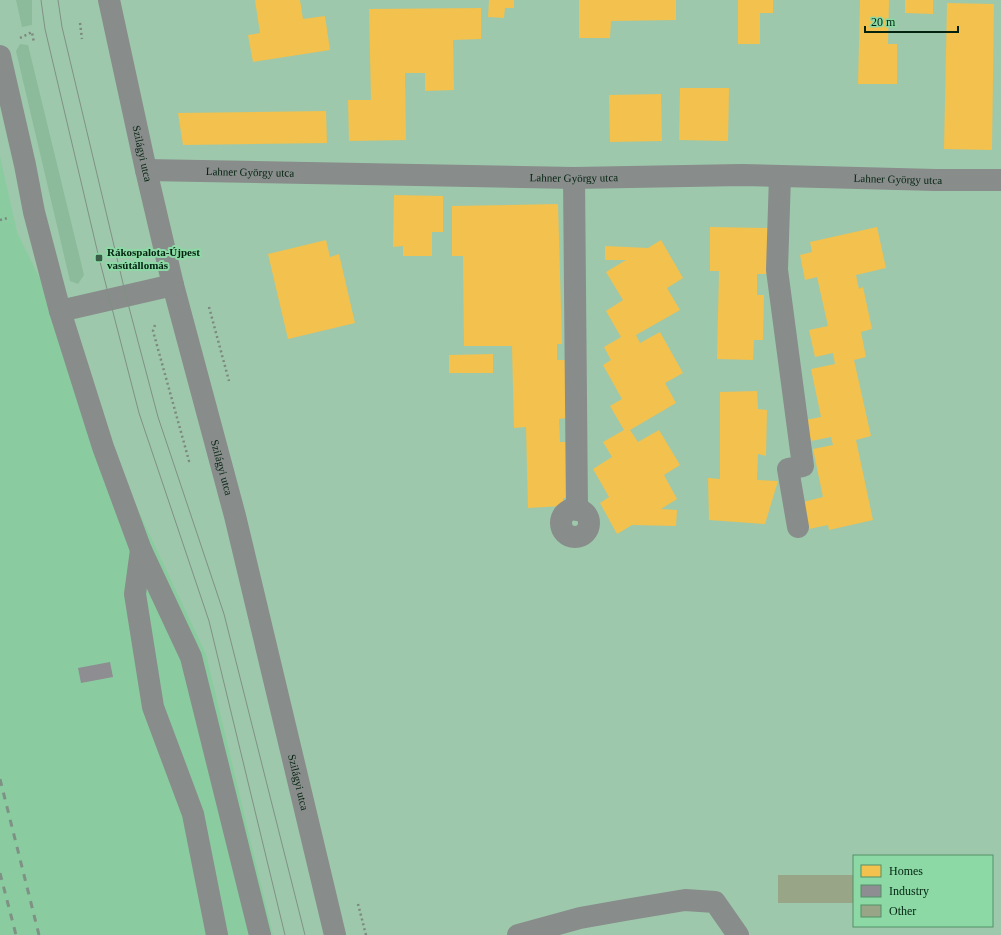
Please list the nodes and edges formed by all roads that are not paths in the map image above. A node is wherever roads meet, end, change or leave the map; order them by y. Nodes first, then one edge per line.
1 (109, 0) edge
2 (0, 56) edge
3 (146, 170) junction
4 (780, 176) junction
5 (574, 178) junction
6 (1001, 180) edge
7 (173, 285) junction
8 (60, 310) junction
9 (577, 510) dead end
10 (798, 528) dead end
11 (141, 550) junction
12 (217, 935) edge
13 (260, 935) edge
14 (335, 935) edge
15 (518, 935) edge
16 (738, 935) edge

1 - 3 street, Szilágyi utca
2 - 8 street
3 - 5 street, Lahner György utca
3 - 7 street, Szilágyi utca
4 - 5 street, Lahner György utca
4 - 6 street, Lahner György utca
4 - 10 street
5 - 9 street
7 - 8 street
7 - 14 street, Szilágyi utca
8 - 11 street
11 - 12 street
11 - 13 street
15 - 16 street

